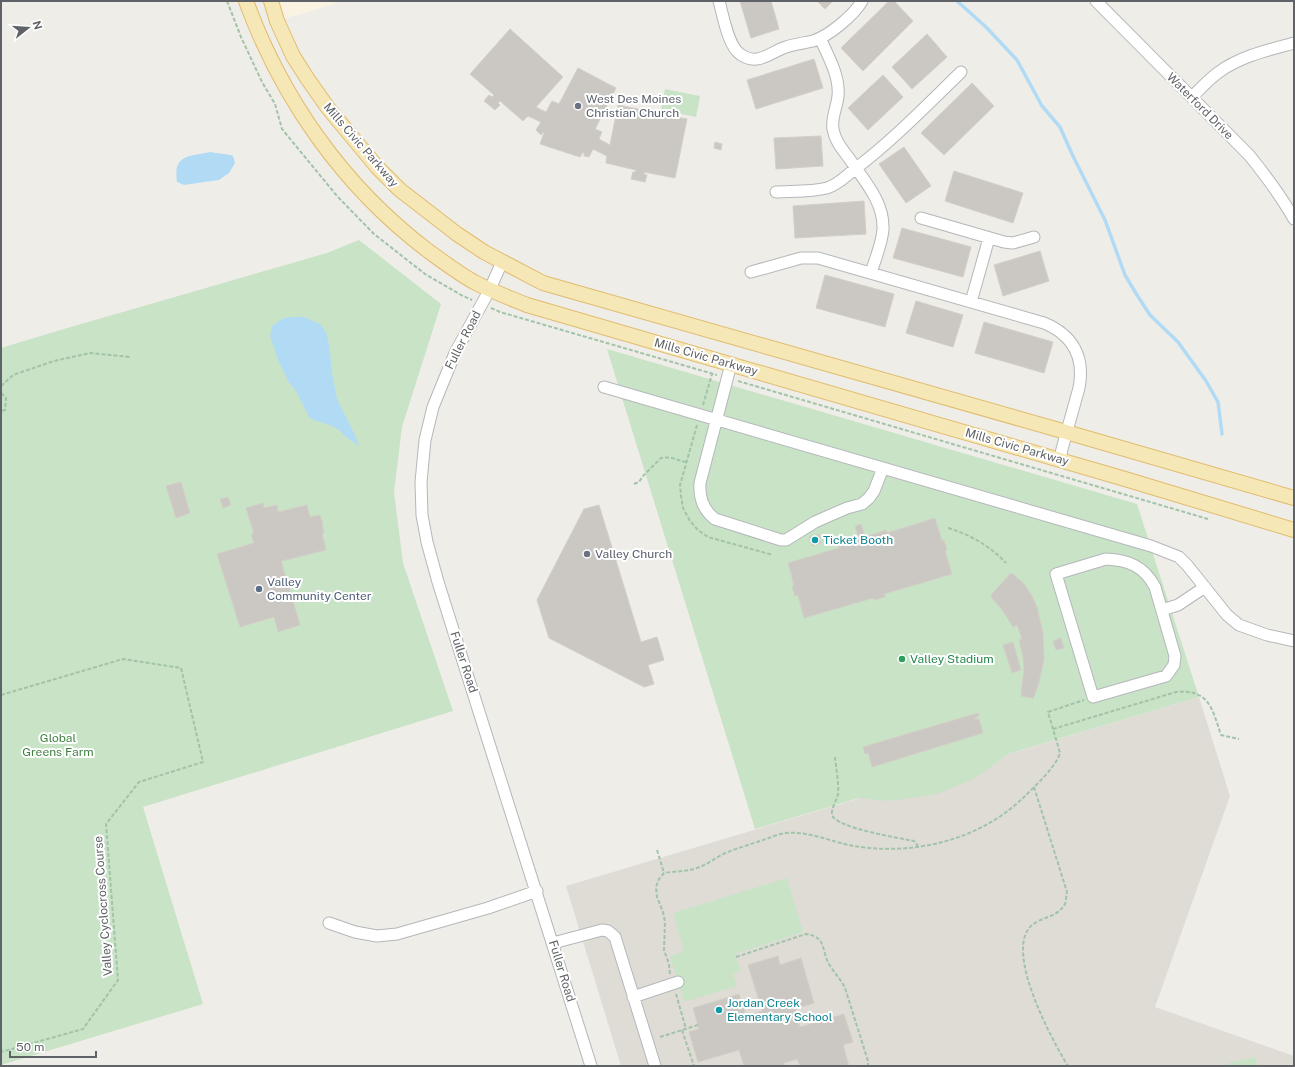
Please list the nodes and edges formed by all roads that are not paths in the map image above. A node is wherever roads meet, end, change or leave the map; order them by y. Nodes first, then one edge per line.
1 (246, 1) edge
2 (271, 1) edge
3 (719, 1) edge
4 (862, 1) edge
5 (1096, 1) edge
6 (820, 38) junction
7 (1294, 43) edge
8 (960, 72) dead end
9 (1192, 97) junction
10 (856, 168) junction
11 (776, 192) dead end
12 (921, 218) dead end
13 (1294, 218) edge
14 (1034, 237) dead end
15 (989, 238) junction
16 (502, 262) junction
17 (751, 272) dead end
18 (871, 273) junction
19 (490, 289) junction
20 (971, 302) junction
21 (731, 364) junction
22 (604, 387) dead end
23 (716, 420) junction
24 (1066, 432) junction
25 (1060, 460) junction
26 (883, 468) junction
27 (1294, 498) edge
28 (1294, 530) edge
29 (1204, 587) junction
30 (1162, 610) junction
31 (1294, 641) edge
32 (537, 891) junction
33 (330, 923) dead end
34 (553, 943) junction
35 (676, 983) road end
36 (634, 996) junction
37 (591, 1066) edge
38 (655, 1066) edge

1 - 19 main road, Mills Civic Parkway
2 - 16 main road, Mills Civic Parkway
3 - 6 street
4 - 6 street
5 - 9 street, Waterford Drive
6 - 10 street
7 - 9 street
8 - 10 street
9 - 13 street, Waterford Drive
10 - 11 street
10 - 18 street
12 - 15 street
14 - 15 street
15 - 20 street
16 - 19 street, Fuller Road
16 - 24 main road, Mills Civic Parkway
17 - 18 street
18 - 20 street
19 - 21 main road, Mills Civic Parkway
19 - 32 street, Fuller Road
20 - 24 street
21 - 23 street
21 - 25 main road, Mills Civic Parkway
22 - 23 street
23 - 26 street
23 - 26 street
24 - 25 street
24 - 27 main road, Mills Civic Parkway
25 - 28 main road, Mills Civic Parkway
26 - 29 street
29 - 30 street
29 - 31 street
30 - 30 street
32 - 33 street
32 - 34 street, Fuller Road
34 - 36 street
34 - 37 street, Fuller Road
35 - 36 street
36 - 38 street

